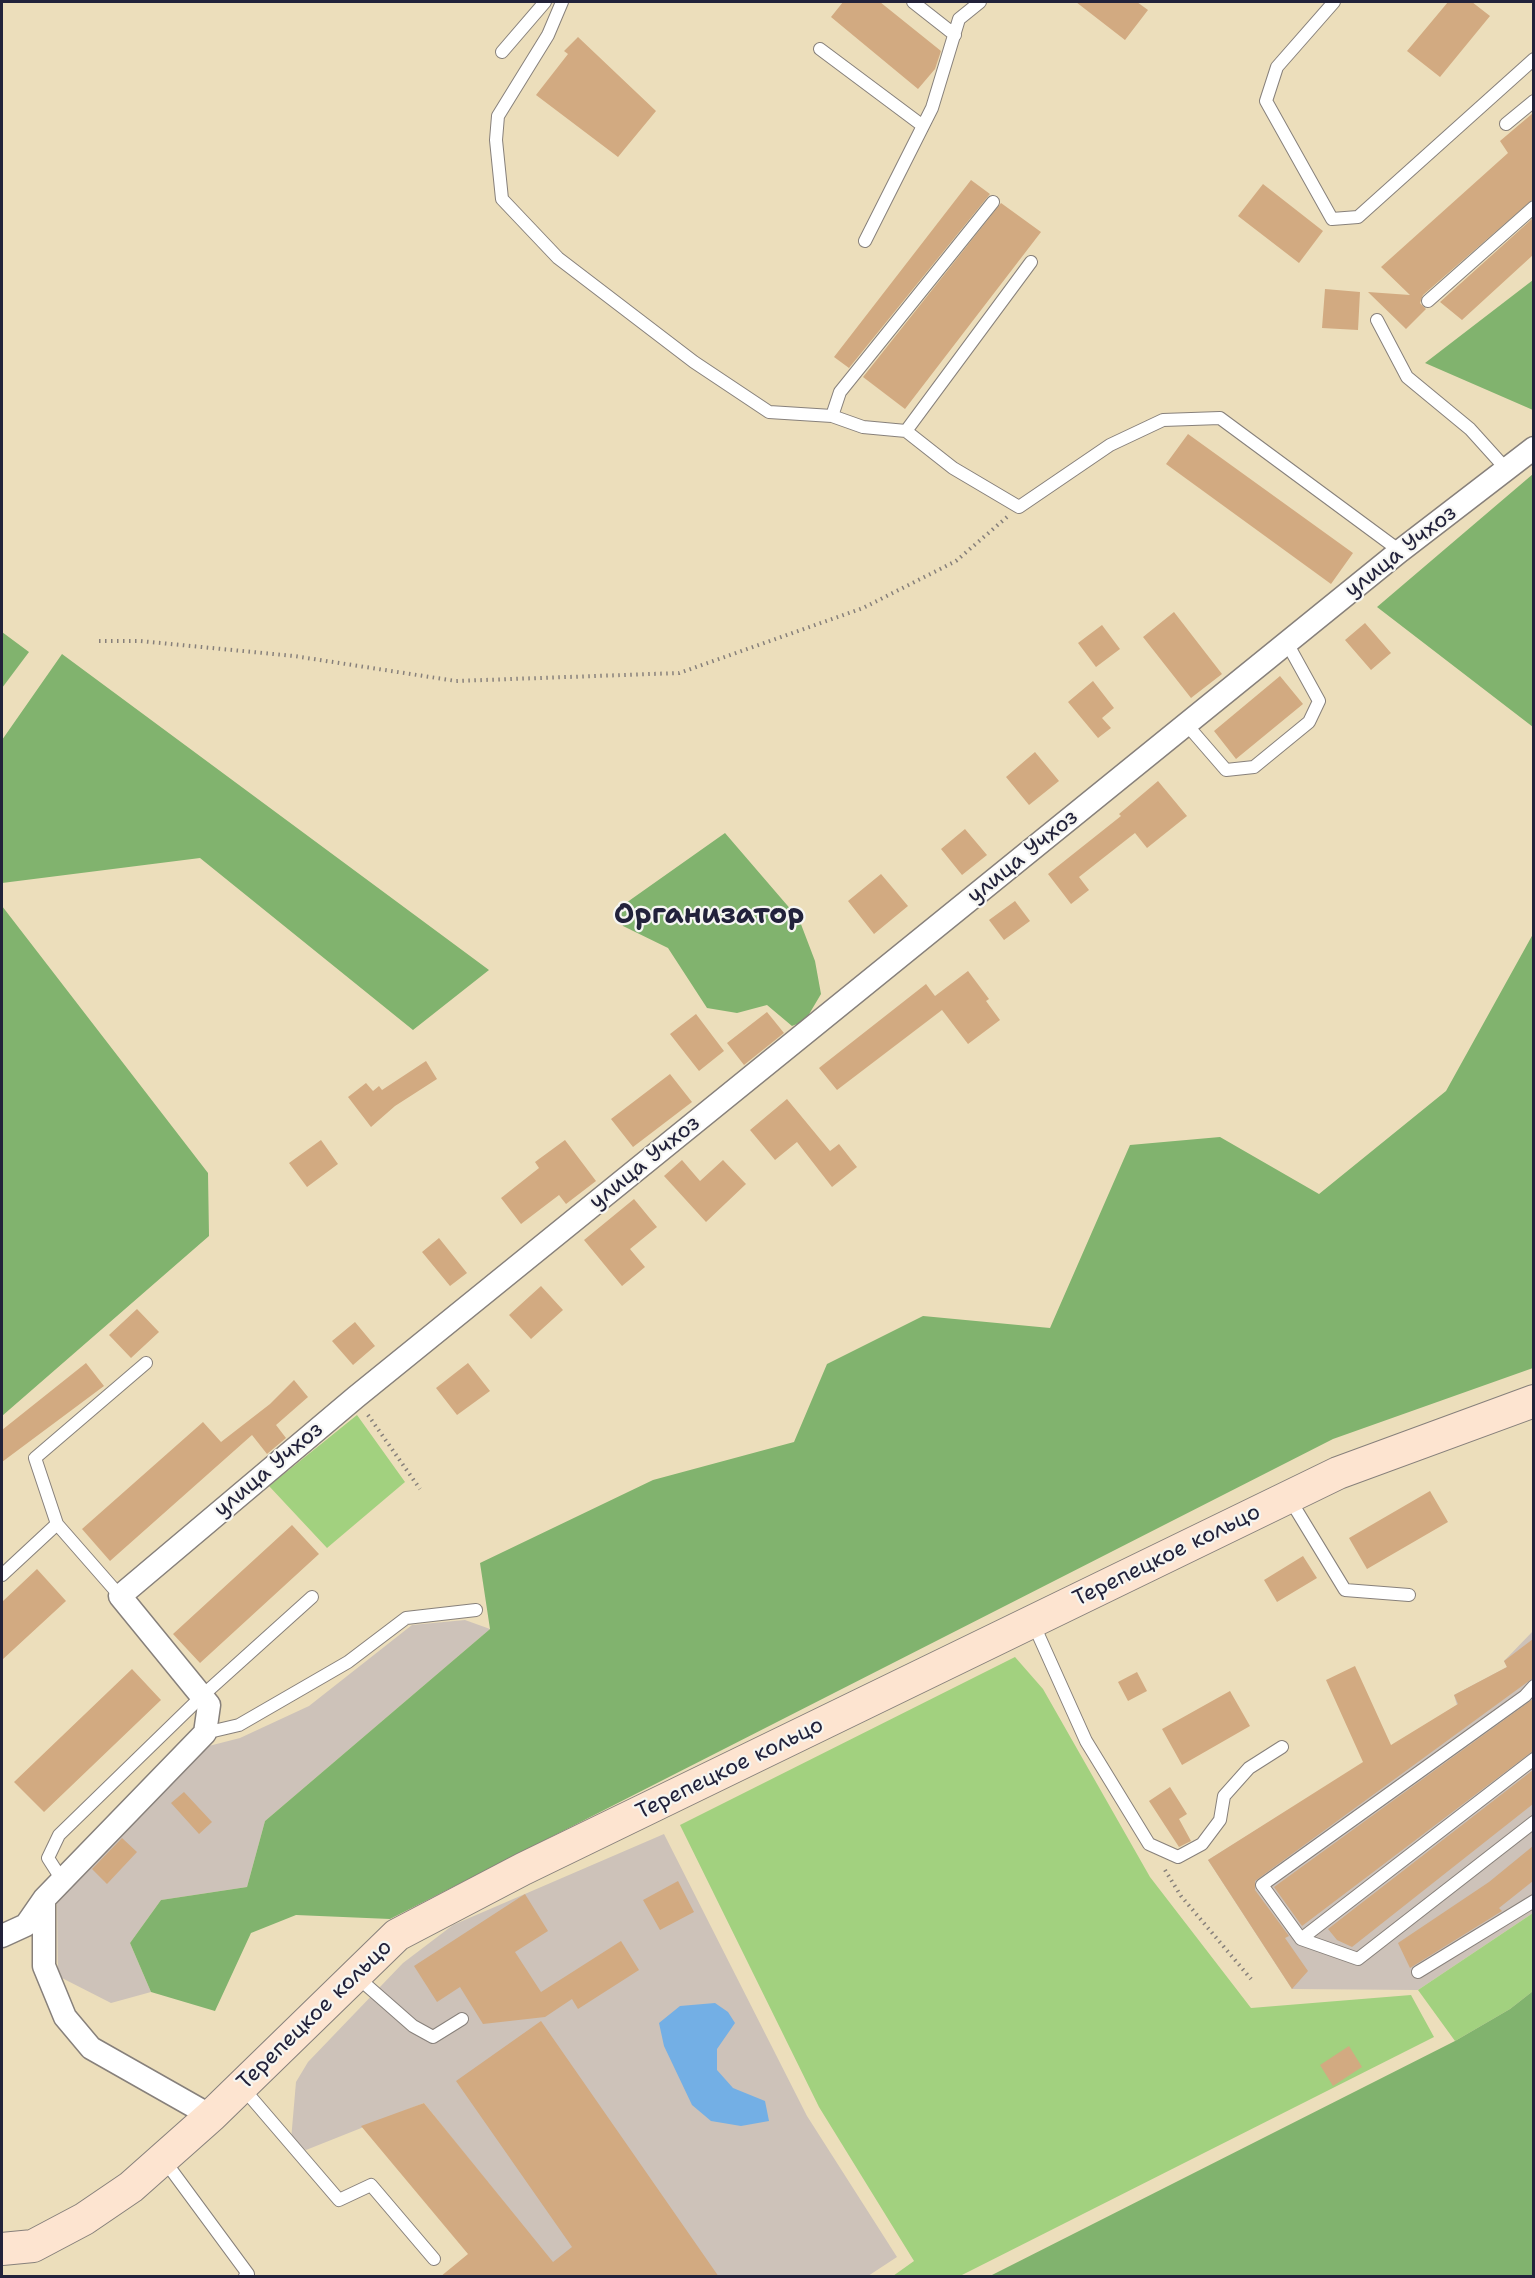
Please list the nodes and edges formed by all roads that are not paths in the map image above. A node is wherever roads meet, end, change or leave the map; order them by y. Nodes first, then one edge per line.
1 (545, 2) edge
2 (562, 2) edge
3 (913, 2) edge
4 (980, 2) edge
5 (1334, 2) edge
6 (955, 35) junction
7 (820, 49) dead end
8 (502, 52) dead end
9 (1533, 59) edge
10 (1533, 101) edge
11 (1506, 124) dead end
12 (923, 126) junction
13 (993, 202) dead end
14 (1533, 207) edge
15 (865, 241) dead end
16 (1031, 262) dead end
17 (1428, 301) dead end
18 (1377, 320) dead end
19 (832, 416) junction
20 (906, 431) junction
21 (1533, 448) edge
22 (1507, 470) junction
23 (1400, 551) junction
24 (1287, 643) junction
25 (1186, 725) junction
26 (146, 1363) dead end
27 (1533, 1403) edge
28 (1288, 1497) junction
29 (57, 1524) junction
30 (2, 1575) edge
31 (1409, 1595) dead end
32 (120, 1596) junction
33 (312, 1597) dead end
34 (476, 1610) dead end
35 (1032, 1622) junction
36 (1533, 1686) edge
37 (202, 1696) junction
38 (205, 1733) junction
39 (1282, 1747) dead end
40 (1533, 1759) edge
41 (1533, 1822) edge
42 (62, 1880) junction
43 (44, 1899) junction
44 (1533, 1901) edge
45 (2, 1936) edge
46 (1302, 1939) junction
47 (1418, 1972) dead end
48 (355, 1975) junction
49 (462, 2019) dead end
50 (242, 2086) junction
51 (211, 2116) junction
52 (163, 2159) junction
53 (2, 2249) edge
54 (434, 2259) dead end
55 (245, 2277) edge

1 - 8 lane
2 - 19 lane
3 - 6 lane
4 - 6 lane
5 - 9 lane
6 - 12 lane
7 - 12 lane
10 - 11 lane
12 - 15 lane
13 - 19 lane
14 - 17 lane
16 - 20 lane
18 - 22 lane
19 - 20 lane
20 - 23 lane
21 - 22 street, улица Учхоз
22 - 23 street, улица Учхоз
23 - 24 street, улица Учхоз
24 - 25 street, улица Учхоз
24 - 25 lane
25 - 32 street, улица Учхоз
26 - 29 lane
27 - 28 street, Терепецкое кольцо
28 - 31 lane
28 - 35 street, Терепецкое кольцо
29 - 30 lane
29 - 32 lane
32 - 37 street
33 - 37 lane
34 - 38 lane
35 - 39 lane
35 - 48 street, Терепецкое кольцо
36 - 46 lane
37 - 38 street
37 - 42 lane
38 - 42 street
40 - 46 lane
41 - 46 lane
42 - 43 street
43 - 45 street
43 - 51 street
44 - 47 lane
48 - 49 lane
48 - 50 street, Терепецкое кольцо
50 - 51 street, Терепецкое кольцо
50 - 54 lane
51 - 52 street, Терепецкое кольцо
52 - 53 street, Терепецкое кольцо
52 - 55 lane

